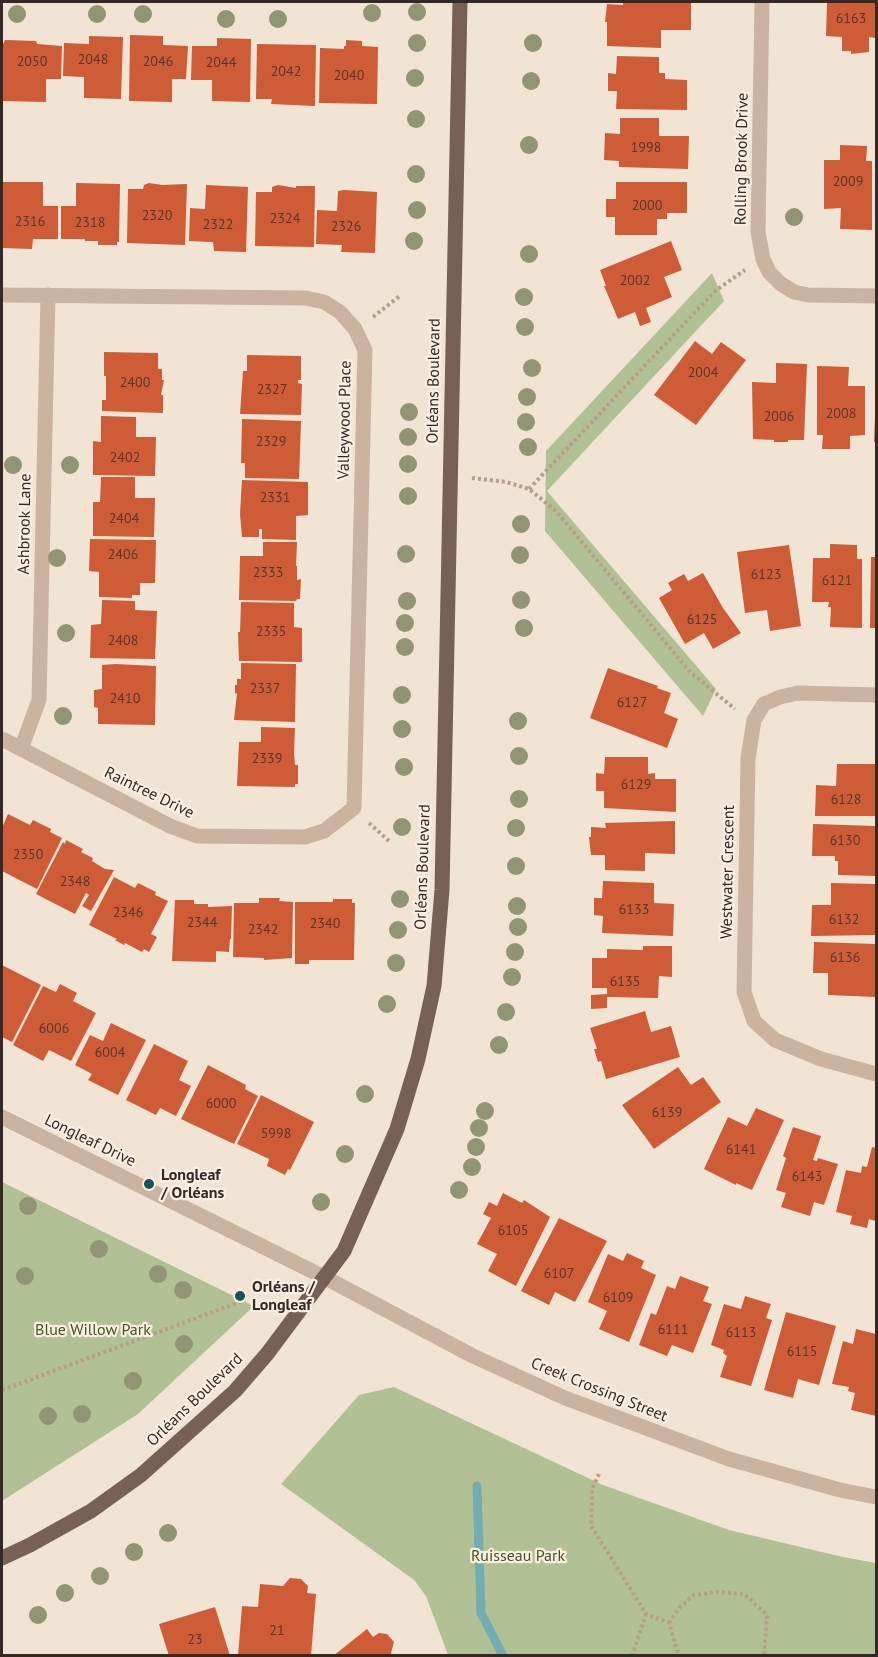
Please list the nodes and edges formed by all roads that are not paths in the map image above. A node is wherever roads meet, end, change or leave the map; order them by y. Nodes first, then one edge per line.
1 (460, 2) edge
2 (762, 2) edge
3 (2, 295) edge
4 (48, 295) junction
5 (876, 296) edge
6 (876, 695) edge
7 (2, 740) edge
8 (21, 749) junction
9 (354, 808) joint
10 (876, 1074) edge
11 (2, 1116) edge
12 (324, 1277) junction
13 (876, 1497) edge
14 (2, 1558) edge

1 - 12 main road, Orléans Boulevard
2 - 5 street, Rolling Brook Drive
3 - 4 street, Valleywood Place
4 - 8 street, Ashbrook Lane
4 - 9 street, Valleywood Place
6 - 10 street, Westwater Crescent
7 - 8 street, Raintree Drive
8 - 9 street, Raintree Drive
11 - 12 street, Longleaf Drive
12 - 13 street, Creek Crossing Street
12 - 14 main road, Orléans Boulevard

